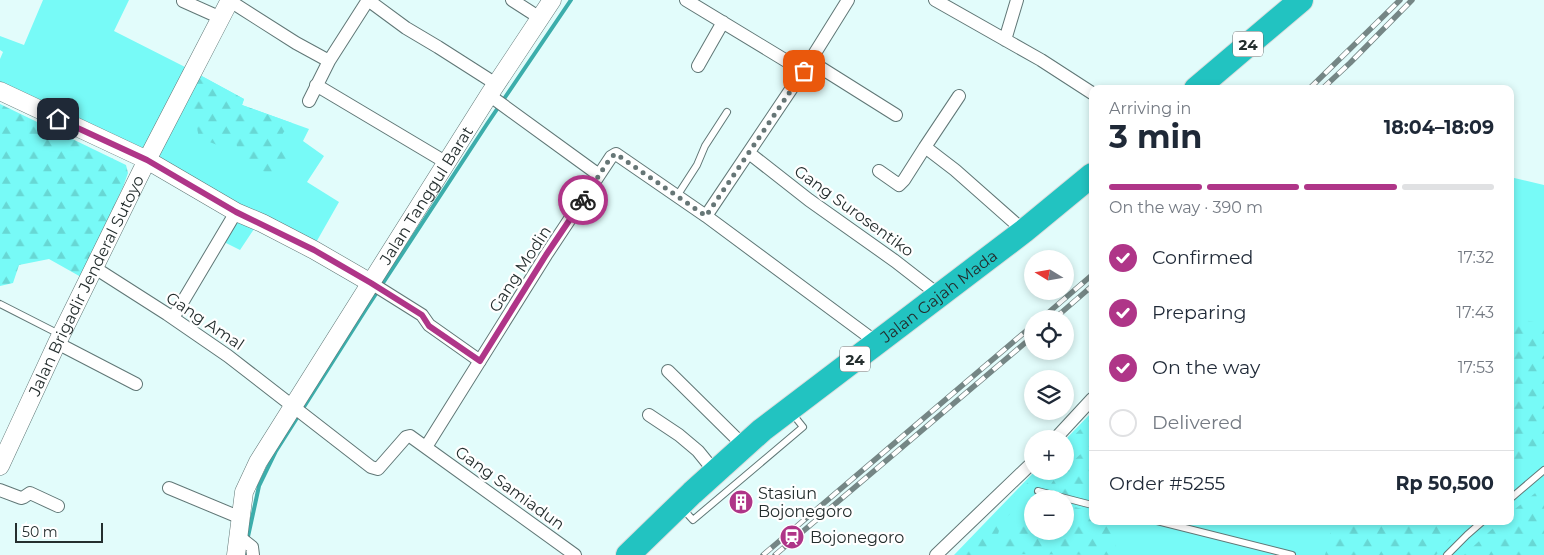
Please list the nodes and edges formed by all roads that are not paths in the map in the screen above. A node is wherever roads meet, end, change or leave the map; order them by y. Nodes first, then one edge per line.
1 (230, 0) edge
2 (368, 0) edge
3 (512, 0) edge
4 (552, 0) edge
5 (686, 0) edge
6 (848, 0) edge
7 (935, 0) edge
8 (1016, 0) edge
9 (1301, 0) edge
10 (183, 1) edge
11 (221, 18) junction
12 (540, 18) junction
13 (724, 22) junction
14 (1005, 40) junction
15 (329, 61) junction
16 (698, 66) dead end
17 (807, 66) junction
18 (316, 85) junction
19 (1201, 85) edge
20 (0, 91) edge
21 (1089, 91) edge
22 (493, 93) junction
23 (959, 96) dead end
24 (309, 101) dead end
25 (727, 112) dead end
26 (896, 115) dead end
27 (924, 148) junction
28 (749, 153) junction
29 (147, 160) junction
30 (447, 163) junction
31 (879, 171) dead end
32 (599, 175) junction
33 (1089, 177) edge
34 (677, 196) junction
35 (236, 212) junction
36 (706, 216) junction
37 (1024, 231) junction
38 (95, 268) junction
39 (371, 283) junction
40 (940, 296) junction
41 (0, 304) edge
42 (173, 318) junction
43 (59, 339) junction
44 (876, 342) junction
45 (480, 361) junction
46 (668, 371) dead end
47 (136, 384) dead end
48 (1089, 402) edge
49 (297, 410) junction
50 (788, 410) junction
51 (649, 415) dead end
52 (1063, 430) edge
53 (744, 446) junction
54 (426, 447) junction
55 (0, 466) edge
56 (1544, 470) edge
57 (1024, 471) edge
58 (715, 472) junction
59 (169, 488) dead end
60 (0, 490) edge
61 (1514, 496) edge
62 (1074, 501) edge
63 (679, 504) junction
64 (1089, 504) edge
65 (58, 506) dead end
66 (1173, 525) edge
67 (1480, 525) edge
68 (244, 542) edge
69 (575, 555) edge
70 (628, 555) edge
71 (936, 555) edge
72 (1292, 555) edge
73 (1447, 555) edge

1 - 11 street, Jalan Brigadir Jenderal Sutoyo
1 - 15 street
2 - 15 street
2 - 22 street
3 - 12 street
4 - 12 street, Jalan Tanggul Barat
5 - 13 street
6 - 17 street
7 - 14 street
8 - 14 street
9 - 19 highway, 24
10 - 11 street
11 - 29 street, Jalan Brigadir Jenderal Sutoyo
12 - 22 street, Jalan Tanggul Barat
13 - 16 street
13 - 17 street
14 - 21 street
15 - 18 street
17 - 26 street
17 - 28 street
18 - 24 street
18 - 30 street
20 - 29 street
22 - 30 street, Jalan Tanggul Barat
22 - 32 street
23 - 27 street
25 - 34 lane
27 - 31 street
27 - 37 street
28 - 36 street
28 - 40 street, Gang Surosentiko
29 - 35 street
29 - 38 street, Jalan Brigadir Jenderal Sutoyo
30 - 39 street, Jalan Tanggul Barat
32 - 34 street, Gang Modin
32 - 45 street, Gang Modin
33 - 37 highway, Jalan Gajah Mada / 24
34 - 36 street, Gang Modin
35 - 39 street
35 - 42 street
36 - 44 street, Gang Modin
37 - 40 highway, Jalan Gajah Mada / 24
38 - 42 street, Gang Amal
38 - 43 street, Jalan Brigadir Jenderal Sutoyo
39 - 45 street
39 - 49 street, Jalan Tanggul Barat
40 - 44 highway, Jalan Gajah Mada / 24
41 - 43 lane
42 - 49 street, Gang Amal
43 - 47 street
43 - 55 street, Jalan Brigadir Jenderal Sutoyo
44 - 50 highway, Jalan Gajah Mada / 24
45 - 54 street, Gang Modin
46 - 53 street
48 - 52 street
49 - 54 street, Gang Amal
49 - 68 street, Jalan Tanggul Barat
50 - 53 highway, Jalan Gajah Mada / 24
50 - 63 lane
51 - 58 street
53 - 58 highway, Jalan Gajah Mada / 24
54 - 69 street, Gang Samiadun
56 - 61 lane
57 - 71 street
58 - 63 highway, Jalan Gajah Mada / 24
59 - 68 street
60 - 65 street
62 - 64 lane
63 - 70 highway, Jalan Gajah Mada / 24
66 - 72 lane
67 - 73 lane

